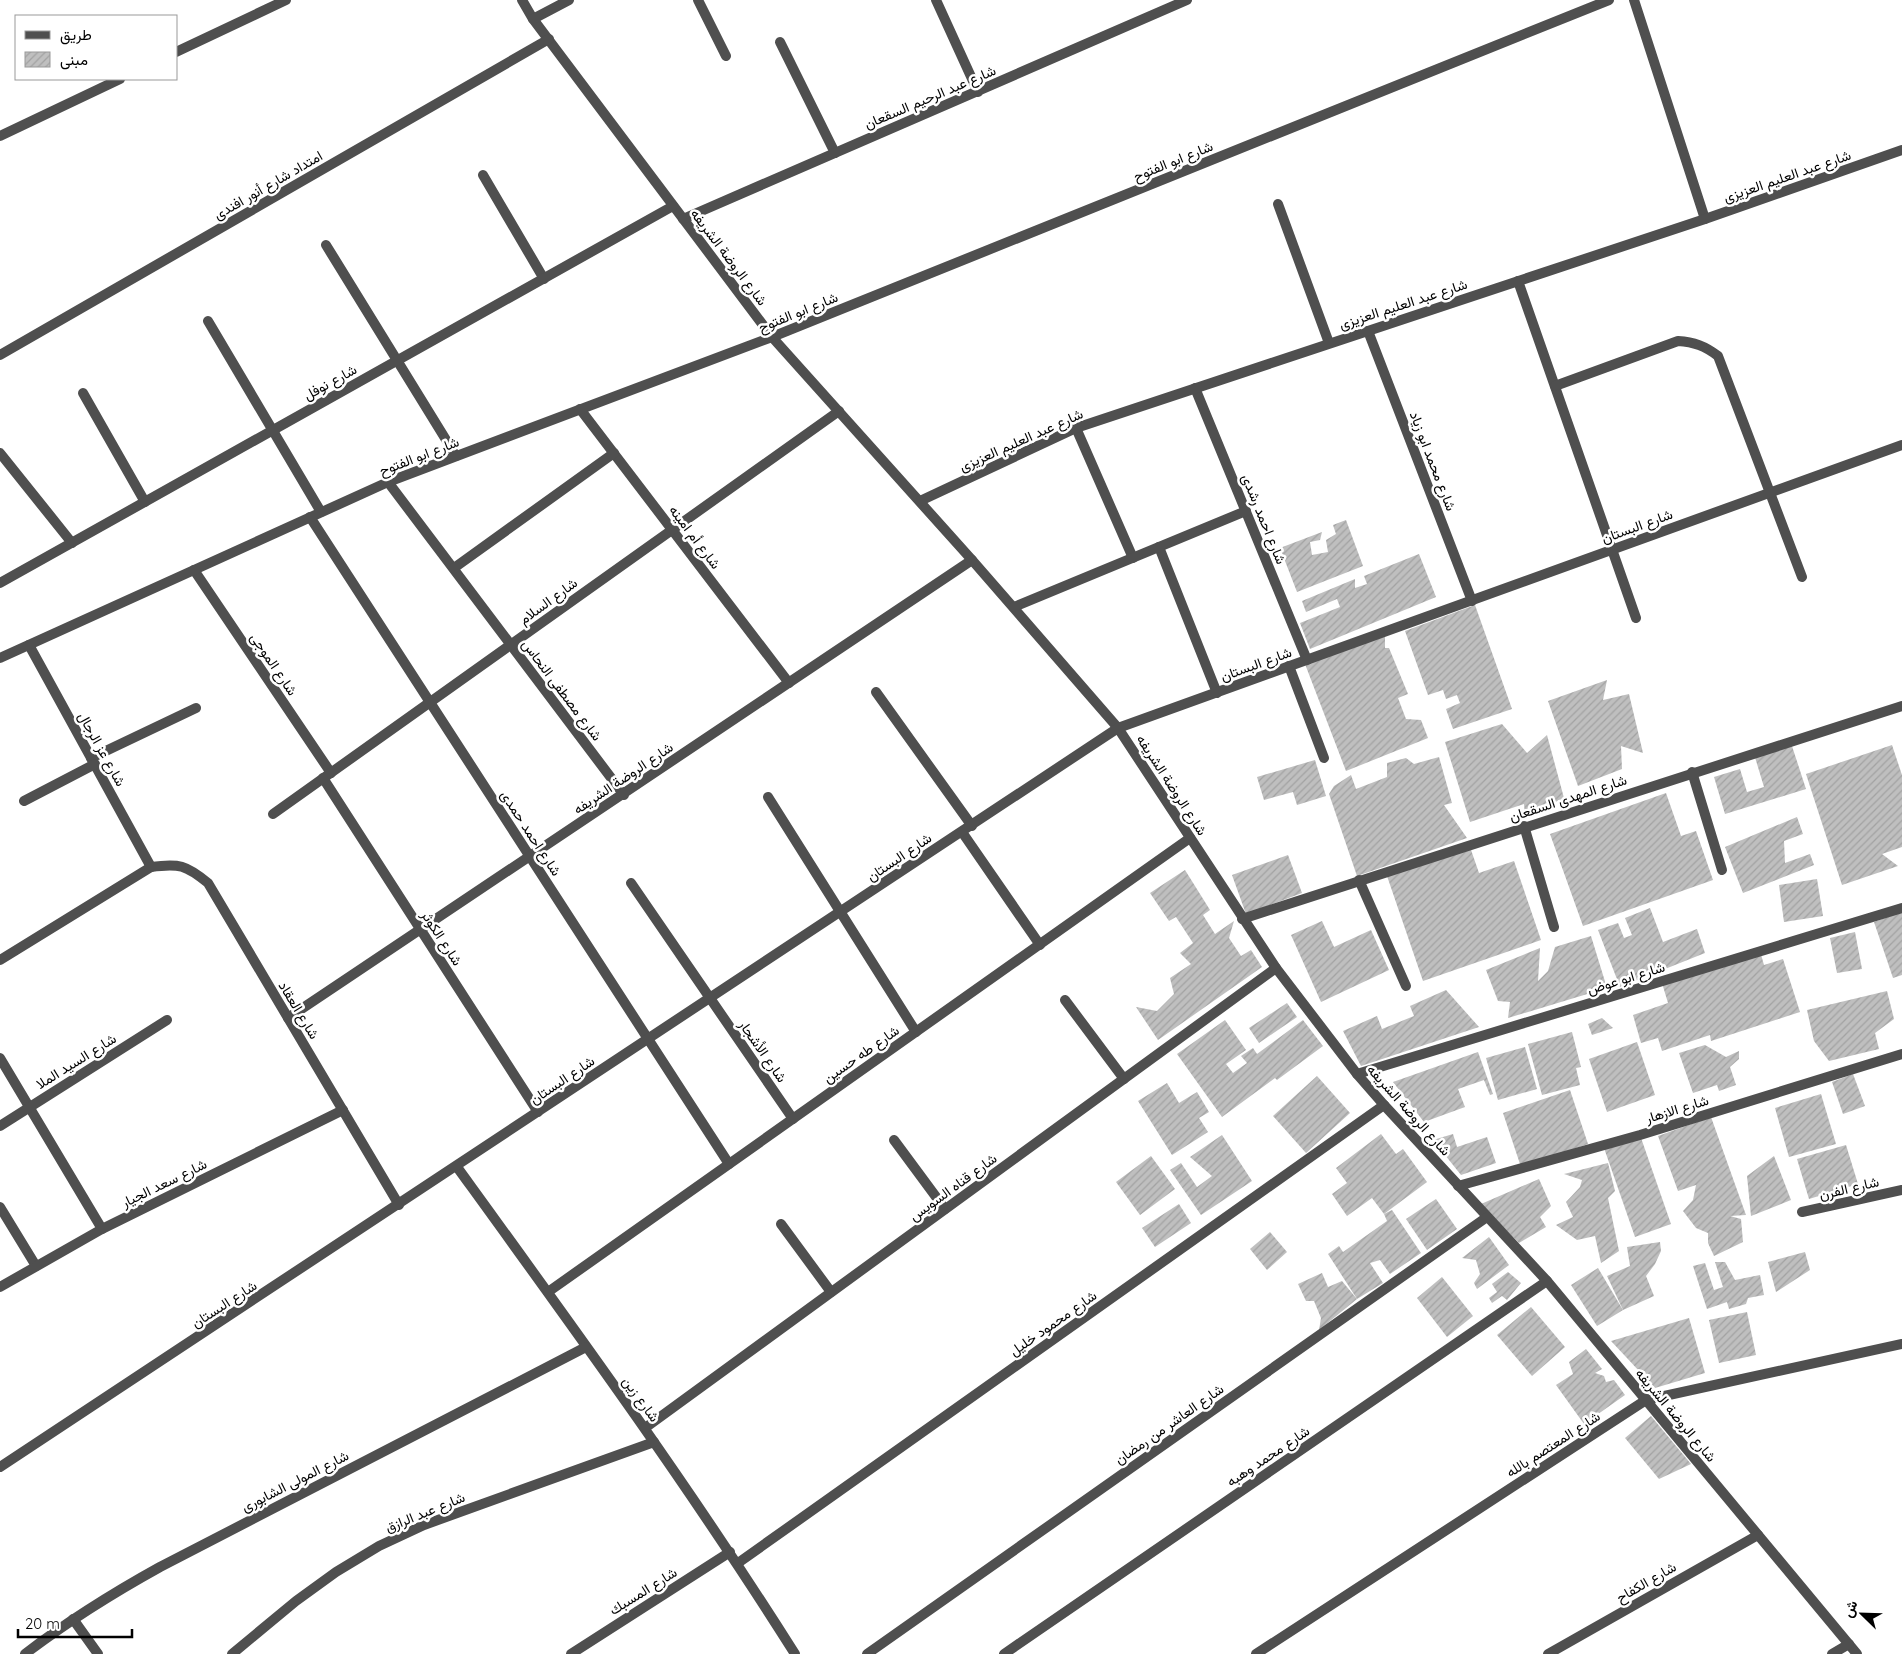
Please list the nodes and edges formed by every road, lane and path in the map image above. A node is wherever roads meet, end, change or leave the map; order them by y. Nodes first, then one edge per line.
1 (286, 0) edge
2 (522, 0) edge
3 (570, 0) edge
4 (698, 0) edge
5 (936, 0) edge
6 (1187, 0) edge
7 (1609, 0) edge
8 (1634, 0) edge
9 (533, 19) junction
10 (549, 39) junction
11 (780, 42) dead end
12 (178, 51) edge
13 (726, 56) dead end
14 (118, 80) edge
15 (978, 92) junction
16 (0, 136) edge
17 (1902, 150) edge
18 (835, 153) junction
19 (483, 175) dead end
20 (1278, 204) dead end
21 (673, 206) junction
22 (683, 219) junction
23 (1704, 219) junction
24 (326, 245) dead end
25 (544, 279) junction
26 (1518, 281) junction
27 (208, 321) dead end
28 (1368, 331) junction
29 (772, 337) junction
30 (1329, 344) junction
31 (0, 355) edge
32 (398, 360) junction
33 (1555, 386) junction
34 (1195, 388) junction
35 (83, 393) dead end
36 (580, 409) junction
37 (839, 411) junction
38 (1076, 428) junction
39 (273, 430) junction
40 (1902, 445) edge
41 (0, 453) edge
42 (614, 453) junction
43 (456, 456) junction
44 (388, 482) junction
45 (1770, 493) junction
46 (920, 501) junction
47 (145, 502) junction
48 (1246, 511) junction
49 (321, 512) junction
50 (310, 517) junction
51 (672, 530) junction
52 (72, 543) junction
53 (1159, 547) junction
54 (1612, 550) junction
55 (1133, 558) junction
56 (972, 560) junction
57 (454, 568) junction
58 (194, 570) junction
59 (1802, 577) dead end
60 (0, 583) edge
61 (1472, 601) junction
62 (1014, 607) junction
63 (1636, 618) dead end
64 (29, 645) junction
65 (511, 645) junction
66 (0, 658) edge
67 (1307, 660) junction
68 (1289, 666) junction
69 (789, 683) junction
70 (876, 692) dead end
71 (1217, 693) junction
72 (430, 703) junction
73 (1902, 706) edge
74 (196, 708) dead end
75 (1118, 728) junction
76 (1324, 758) dead end
77 (93, 761) junction
78 (1692, 772) junction
79 (327, 776) junction
80 (624, 795) junction
81 (768, 798) dead end
82 (24, 801) dead end
83 (273, 814) dead end
84 (972, 826) junction
85 (1524, 826) junction
86 (962, 832) junction
87 (1190, 838) junction
88 (531, 857) junction
89 (151, 867) junction
90 (1722, 870) dead end
91 (1359, 880) junction
92 (632, 883) dead end
93 (1902, 908) edge
94 (840, 913) junction
95 (1242, 918) junction
96 (1554, 927) dead end
97 (421, 930) junction
98 (1040, 945) junction
99 (0, 960) edge
100 (1276, 968) junction
101 (1406, 986) dead end
102 (711, 999) junction
103 (1065, 1000) dead end
104 (288, 1018) junction
105 (167, 1020) dead end
106 (916, 1032) junction
107 (648, 1040) junction
108 (1902, 1054) edge
109 (0, 1058) edge
110 (1357, 1074) junction
111 (1124, 1079) junction
112 (1384, 1106) junction
113 (29, 1107) junction
114 (342, 1110) junction
115 (538, 1112) junction
116 (793, 1119) junction
117 (0, 1126) edge
118 (894, 1140) dead end
119 (729, 1164) junction
120 (457, 1166) junction
121 (1458, 1186) junction
122 (1902, 1190) edge
123 (399, 1204) junction
124 (0, 1207) edge
125 (946, 1209) junction
126 (1802, 1212) dead end
127 (1487, 1217) junction
128 (781, 1224) dead end
129 (102, 1230) junction
130 (36, 1266) junction
131 (1547, 1281) junction
132 (0, 1286) edge
133 (548, 1292) junction
134 (831, 1292) junction
135 (1902, 1344) edge
136 (586, 1346) junction
137 (1646, 1400) junction
138 (645, 1428) junction
139 (654, 1442) junction
140 (0, 1467) edge
141 (1758, 1535) junction
142 (730, 1552) junction
143 (738, 1563) junction
144 (73, 1619) junction
145 (1849, 1644) junction
146 (25, 1654) edge
147 (98, 1654) edge
148 (232, 1654) edge
149 (571, 1654) edge
150 (795, 1654) edge
151 (867, 1654) edge
152 (1004, 1654) edge
153 (1256, 1654) edge
154 (1548, 1654) edge
155 (1832, 1654) edge
156 (1857, 1654) edge

1 - 12 street
2 - 9 street, شارع الروضة الشريفه
3 - 9 street
4 - 13 street
5 - 15 street
6 - 15 street, شارع عبد الرحيم السقعان
7 - 29 street, شارع ابو الفتوح
8 - 23 street
9 - 10 street, شارع الروضة الشريفه
10 - 21 street, شارع الروضة الشريفه
10 - 31 street, امتداد شارع أنور افندى
11 - 18 street
14 - 16 street
15 - 18 street, شارع عبد الرحيم السقعان
17 - 23 street, شارع عبد العليم العزيزى
18 - 22 street, شارع عبد الرحيم السقعان
19 - 25 street
20 - 30 street
21 - 22 street, شارع الروضة الشريفه
21 - 25 street, شارع نوفل
22 - 29 street, شارع الروضة الشريفه
23 - 26 street, شارع عبد العليم العزيزى
24 - 32 street
25 - 32 street, شارع نوفل
26 - 28 street, شارع عبد العليم العزيزى
26 - 33 street
27 - 39 street
28 - 30 street, شارع عبد العليم العزيزى
28 - 61 street, شارع محمد ابو زياد
29 - 36 street, شارع ابو الفتوح
29 - 37 street, شارع الروضة الشريفه
30 - 34 street, شارع عبد العليم العزيزى
32 - 39 street, شارع نوفل
32 - 43 street
33 - 45 street
33 - 54 street
34 - 38 street, شارع عبد العليم العزيزى
34 - 48 street, شارع احمد رشدى
35 - 47 street
36 - 42 street, شارع أم امينه
36 - 43 street, شارع ابو الفتوح
37 - 46 street, شارع الروضة الشريفه
37 - 51 street, شارع السلام
38 - 46 street, شارع عبد العليم العزيزى
38 - 55 street
39 - 47 street, شارع نوفل
39 - 49 street
40 - 45 street, شارع البستان
41 - 52 street
42 - 51 street, شارع أم امينه
42 - 57 street
43 - 44 street, شارع ابو الفتوح
44 - 49 street, شارع ابو الفتوح
44 - 57 street, شارع مصطفى النحاس
45 - 54 street, شارع البستان
45 - 59 street
46 - 56 street, شارع الروضة الشريفه
47 - 52 street, شارع نوفل
48 - 53 street
48 - 67 street, شارع احمد رشدى
49 - 50 street, شارع ابو الفتوح
50 - 58 street, شارع ابو الفتوح
50 - 72 street, شارع احمد حمدى
51 - 65 street, شارع السلام
51 - 69 street, شارع أم امينه
52 - 60 street, شارع نوفل
53 - 55 street
53 - 71 street
54 - 61 street, شارع البستان
54 - 63 street
55 - 62 street
56 - 62 street, شارع الروضة الشريفه
56 - 69 street, شارع الروضة الشريفه
57 - 65 street, شارع مصطفى النحاس
58 - 64 street, شارع ابو الفتوح
58 - 79 street, شارع الموجى
61 - 67 street, شارع البستان
62 - 75 street, شارع الروضة الشريفه
64 - 66 street, شارع ابو الفتوح
64 - 77 street, شارع عز الرجال
65 - 72 street, شارع السلام
65 - 80 street, شارع مصطفى النحاس
67 - 68 street, شارع البستان
68 - 71 street, شارع البستان
68 - 76 street
69 - 80 street, شارع الروضة الشريفه
70 - 84 street
71 - 75 street, شارع البستان
72 - 79 street, شارع السلام
72 - 88 street, شارع احمد حمدى
73 - 78 street, شارع المهدى السقعان
74 - 77 street
75 - 84 street, شارع البستان
75 - 87 street, شارع الروضة الشريفه
77 - 82 street
77 - 89 street, شارع عز الرجال
78 - 85 street, شارع المهدى السقعان
78 - 90 street
79 - 83 street, شارع السلام
79 - 97 street, شارع الكوثر
80 - 88 street, شارع الروضة الشريفه
81 - 94 street
84 - 86 street, شارع البستان
85 - 91 street, شارع المهدى السقعان
85 - 96 street
86 - 94 street, شارع البستان
86 - 98 street
87 - 95 street, شارع الروضة الشريفه
87 - 98 street, شارع طه حسين
88 - 97 street, شارع الروضة الشريفه
88 - 107 street, شارع احمد حمدى
89 - 99 street
89 - 104 street, شارع العقاد
91 - 95 street, شارع المهدى السقعان
91 - 101 street
92 - 102 street, شارع الأشجار
93 - 110 street, شارع ابو عوض
94 - 102 street, شارع البستان
94 - 106 street
95 - 100 street, شارع الروضة الشريفه
97 - 104 street, شارع الروضة الشريفه
97 - 115 street, شارع الكوثر
98 - 106 street, شارع طه حسين
100 - 110 street, شارع الروضة الشريفه
100 - 111 street, شارع قناه السويس
102 - 107 street, شارع البستان
102 - 116 street, شارع الأشجار
103 - 111 street
104 - 114 street, شارع العقاد
105 - 113 street, شارع السيد الملا
106 - 116 street, شارع طه حسين
107 - 115 street, شارع البستان
107 - 119 street, شارع احمد حمدى
108 - 121 street, شارع الازهار
109 - 113 street
110 - 112 street, شارع الروضة الشريفه
111 - 125 street, شارع قناه السويس
112 - 121 street, شارع الروضة الشريفه
112 - 143 street, شارع محمود خليل
113 - 117 street, شارع السيد الملا
113 - 129 street
114 - 123 street, شارع العقاد
114 - 129 street, شارع سعد الجيار
115 - 120 street, شارع البستان
116 - 119 street, شارع طه حسين
118 - 125 street
119 - 133 street, شارع طه حسين
120 - 123 street, شارع البستان
120 - 133 street, شارع زين
121 - 127 street, شارع الروضة الشريفه
122 - 126 street, شارع الفرن
123 - 140 street, شارع البستان
124 - 130 street
125 - 134 street, شارع قناه السويس
127 - 131 street, شارع الروضة الشريفه
127 - 151 street, شارع العاشر من رمضان
128 - 134 street
129 - 130 street, شارع سعد الجيار
130 - 132 street, شارع سعد الجيار
131 - 137 street, شارع الروضة الشريفه
131 - 152 street, شارع محمد وهبه
133 - 136 street, شارع زين
134 - 138 street, شارع قناه السويس
135 - 137 street, شارع المعتصم بالله
136 - 138 street, شارع زين
136 - 144 street, شارع المولى الشابورى
137 - 141 street, شارع الروضة الشريفه
137 - 153 street, شارع المعتصم بالله
138 - 139 street, شارع زين
139 - 142 street, شارع زين
139 - 148 street, شارع عبد الرازق
141 - 145 street, شارع الروضة الشريفه
141 - 154 street, شارع الكفاح
142 - 143 street, شارع زين
142 - 149 street, شارع المسبك
143 - 150 street, شارع زين
144 - 146 street, شارع المولى الشابورى
144 - 147 street
145 - 155 street
145 - 156 street, شارع الروضة الشريفه

